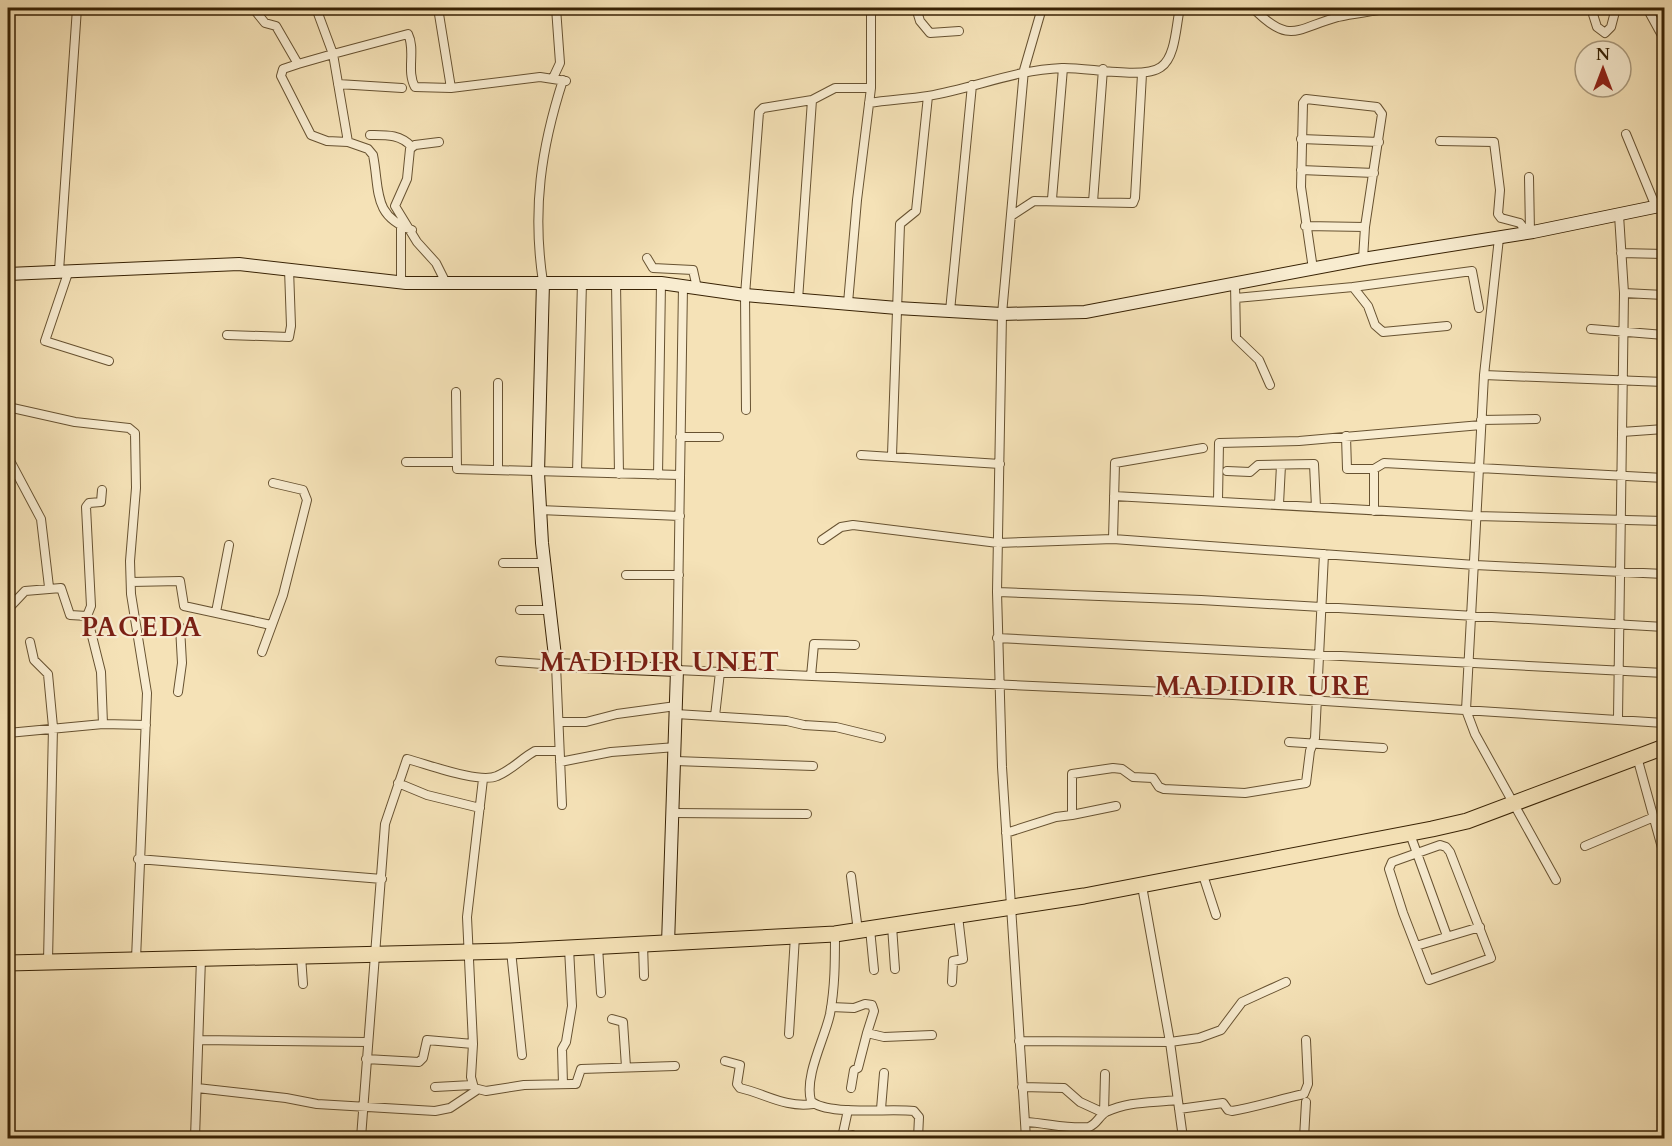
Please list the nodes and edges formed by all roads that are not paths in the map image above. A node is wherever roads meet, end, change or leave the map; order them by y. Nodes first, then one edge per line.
1 (77, 8) edge
2 (253, 8) edge
3 (316, 8) edge
4 (438, 8) edge
5 (556, 8) edge
6 (870, 8) edge
7 (916, 8) edge
8 (1042, 8) edge
9 (1180, 8) edge
10 (1253, 8) edge
11 (1389, 8) edge
12 (1591, 8) edge
13 (1616, 8) edge
14 (1647, 8) edge
15 (959, 32) dead end
16 (1665, 39) edge
17 (333, 54) junction
18 (298, 64) junction
19 (1063, 68) junction
20 (1103, 69) junction
21 (1024, 70) junction
22 (1142, 74) junction
23 (553, 78) junction
24 (338, 84) junction
25 (972, 85) junction
26 (402, 88) dead end
27 (451, 88) junction
28 (871, 88) junction
29 (928, 96) junction
30 (812, 100) junction
31 (869, 103) junction
32 (1626, 134) dead end
33 (370, 135) dead end
34 (1301, 139) junction
35 (1440, 141) dead end
36 (348, 142) junction
37 (439, 142) dead end
38 (1379, 142) junction
39 (412, 147) junction
40 (1301, 170) junction
41 (1374, 173) junction
42 (1529, 177) dead end
43 (1052, 199) junction
44 (1093, 202) junction
45 (1660, 206) edge
46 (1619, 214) junction
47 (1011, 216) junction
48 (1305, 226) junction
49 (401, 227) junction
50 (1365, 227) junction
51 (412, 230) junction
52 (1528, 232) junction
53 (1498, 238) junction
54 (1621, 253) junction
55 (1665, 254) edge
56 (647, 258) dead end
57 (1364, 260) junction
58 (289, 269) junction
59 (1313, 269) junction
60 (64, 270) junction
61 (8, 274) edge
62 (400, 282) junction
63 (543, 282) junction
64 (582, 282) junction
65 (446, 283) junction
66 (616, 283) junction
67 (661, 283) junction
68 (1235, 284) junction
69 (683, 286) junction
70 (1353, 287) junction
71 (697, 288) junction
72 (1624, 293) junction
73 (745, 295) junction
74 (1665, 295) edge
75 (1236, 298) junction
76 (798, 300) junction
77 (848, 303) junction
78 (897, 308) junction
79 (1479, 308) dead end
80 (950, 311) junction
81 (1002, 314) junction
82 (1447, 326) dead end
83 (1591, 329) dead end
84 (1623, 332) junction
85 (1665, 335) edge
86 (227, 336) dead end
87 (109, 362) dead end
88 (1484, 375) junction
89 (1622, 380) junction
90 (1665, 382) edge
91 (498, 383) dead end
92 (1270, 385) dead end
93 (456, 392) dead end
94 (8, 407) edge
95 (746, 410) dead end
96 (1536, 419) dead end
97 (1481, 422) junction
98 (1665, 429) edge
99 (1622, 432) junction
100 (1346, 436) junction
101 (680, 437) junction
102 (719, 437) dead end
103 (1203, 448) dead end
104 (861, 455) dead end
105 (891, 455) junction
106 (8, 457) edge
107 (406, 462) dead end
108 (457, 462) junction
109 (1000, 464) junction
110 (1281, 465) junction
111 (1479, 468) junction
112 (1374, 469) junction
113 (498, 470) junction
114 (1227, 471) dead end
115 (577, 472) junction
116 (538, 473) junction
117 (619, 474) junction
118 (680, 474) junction
119 (658, 475) junction
120 (1622, 477) junction
121 (1665, 478) edge
122 (273, 483) dead end
123 (102, 490) dead end
124 (1114, 496) junction
125 (1218, 500) junction
126 (1279, 504) junction
127 (1316, 507) junction
128 (540, 510) junction
129 (1374, 511) junction
130 (680, 516) junction
131 (1476, 516) junction
132 (1620, 519) junction
133 (1665, 522) edge
134 (1113, 539) junction
135 (822, 540) dead end
136 (998, 543) junction
137 (229, 545) dead end
138 (1324, 554) junction
139 (503, 563) dead end
140 (544, 563) junction
141 (1475, 565) junction
142 (1620, 571) junction
143 (1665, 574) edge
144 (626, 575) dead end
145 (679, 575) junction
146 (131, 582) junction
147 (49, 587) junction
148 (997, 592) junction
149 (1322, 608) junction
150 (8, 609) edge
151 (520, 610) dead end
152 (549, 610) junction
153 (216, 612) junction
154 (87, 616) junction
155 (1471, 616) junction
156 (1619, 624) junction
157 (271, 625) junction
158 (180, 627) dead end
159 (1665, 627) edge
160 (997, 638) junction
161 (30, 642) dead end
162 (855, 645) dead end
163 (262, 652) dead end
164 (1320, 654) junction
165 (500, 661) dead end
166 (1468, 661) junction
167 (556, 665) junction
168 (677, 670) junction
169 (1620, 670) junction
170 (720, 672) junction
171 (1665, 673) edge
172 (811, 676) junction
173 (998, 685) junction
174 (178, 692) dead end
175 (1317, 700) junction
176 (676, 710) junction
177 (1466, 710) junction
178 (715, 716) junction
179 (1618, 718) junction
180 (559, 723) junction
181 (1665, 723) edge
182 (103, 724) junction
183 (146, 725) junction
184 (53, 727) junction
185 (8, 733) edge
186 (881, 738) dead end
187 (1289, 742) dead end
188 (1313, 745) junction
189 (676, 747) junction
190 (1665, 747) edge
191 (1383, 748) dead end
192 (559, 751) junction
193 (1637, 757) junction
194 (676, 761) junction
195 (560, 762) junction
196 (813, 766) dead end
197 (483, 779) junction
198 (398, 783) junction
199 (1513, 804) junction
200 (561, 805) dead end
201 (1116, 806) dead end
202 (480, 808) junction
203 (674, 813) junction
204 (807, 814) dead end
205 (1071, 815) junction
206 (1654, 817) junction
207 (1006, 833) junction
208 (1410, 834) junction
209 (1585, 846) dead end
210 (1416, 854) junction
211 (1665, 855) edge
212 (138, 859) junction
213 (1202, 872) junction
214 (851, 876) dead end
215 (382, 879) junction
216 (1556, 880) dead end
217 (1142, 886) junction
218 (1011, 909) junction
219 (1216, 915) dead end
220 (958, 916) junction
221 (892, 926) junction
222 (1479, 927) junction
223 (864, 930) junction
224 (835, 933) junction
225 (795, 936) junction
226 (1447, 936) junction
227 (643, 944) junction
228 (668, 944) junction
229 (598, 946) junction
230 (1416, 946) junction
231 (568, 948) junction
232 (511, 951) junction
233 (469, 952) junction
234 (375, 954) junction
235 (301, 956) junction
236 (201, 958) junction
237 (136, 959) junction
238 (48, 961) junction
239 (8, 963) edge
240 (896, 969) dead end
241 (874, 970) dead end
242 (644, 976) dead end
243 (952, 982) dead end
244 (1286, 982) dead end
245 (303, 984) dead end
246 (601, 993) dead end
247 (831, 1007) junction
248 (612, 1019) dead end
249 (867, 1033) junction
250 (789, 1034) dead end
251 (932, 1035) dead end
252 (200, 1040) junction
253 (1306, 1040) dead end
254 (1019, 1041) junction
255 (368, 1042) junction
256 (1170, 1042) junction
257 (473, 1044) junction
258 (522, 1055) dead end
259 (366, 1059) junction
260 (725, 1061) dead end
261 (675, 1066) dead end
262 (626, 1067) junction
263 (884, 1073) dead end
264 (1105, 1074) dead end
265 (563, 1084) junction
266 (435, 1087) dead end
267 (1022, 1087) junction
268 (197, 1088) junction
269 (475, 1088) junction
270 (851, 1088) dead end
271 (1306, 1102) dead end
272 (813, 1104) junction
273 (1178, 1104) junction
274 (363, 1107) junction
275 (881, 1109) junction
276 (848, 1110) junction
277 (1104, 1113) junction
278 (1025, 1122) junction
279 (195, 1138) edge
280 (249, 1138) edge
281 (253, 1138) edge
282 (361, 1138) edge
283 (852, 1138) edge
284 (918, 1138) edge
285 (1026, 1138) edge
286 (1182, 1138) edge
287 (1304, 1138) edge

1 - 60 street
2 - 18 street
3 - 17 street
4 - 27 street
5 - 23 street
6 - 28 street
7 - 15 street
8 - 21 street
9 - 22 street
10 - 11 street
12 - 13 street
14 - 16 street
17 - 18 street
17 - 24 street
17 - 27 street
18 - 36 street
19 - 20 street
19 - 21 street
19 - 43 street
20 - 22 street
20 - 44 street
21 - 25 street
21 - 47 street
22 - 44 street
23 - 27 street
23 - 63 street
24 - 26 street
24 - 36 street
25 - 29 street
25 - 80 street
28 - 30 street
28 - 31 street
29 - 31 street
29 - 78 street
30 - 73 street
30 - 76 street
31 - 77 street
32 - 45 street
33 - 39 street
34 - 38 street
34 - 38 street
34 - 40 street
35 - 52 street
36 - 49 street
37 - 39 street
38 - 41 street
39 - 51 street
40 - 41 street
40 - 48 street
41 - 50 street
42 - 52 street
43 - 44 street
43 - 47 street
45 - 46 street
46 - 52 street
46 - 54 street
47 - 81 street
48 - 50 street
48 - 59 street
49 - 51 street
49 - 62 street
50 - 57 street
51 - 65 street
52 - 53 street
53 - 57 street
53 - 88 street
54 - 55 street
54 - 72 street
56 - 71 street
57 - 59 street
58 - 60 street
58 - 62 street
58 - 86 street
59 - 68 street
60 - 61 street
60 - 87 street
62 - 65 street
63 - 64 street
63 - 65 street
63 - 116 street
64 - 66 street
64 - 115 street
66 - 67 street
66 - 117 street
67 - 69 street
67 - 119 street
68 - 75 street
68 - 81 street
69 - 71 street
69 - 101 street
70 - 75 street
70 - 79 street
70 - 82 street
71 - 73 street
72 - 74 street
72 - 84 street
73 - 76 street
73 - 95 street
75 - 92 street
76 - 77 street
77 - 78 street
78 - 80 street
78 - 105 street
80 - 81 street
81 - 109 street
83 - 84 street
84 - 85 street
84 - 89 street
88 - 89 street
88 - 97 street
89 - 90 street
89 - 99 street
91 - 113 street
93 - 108 street
94 - 146 street
96 - 97 street
97 - 100 street
97 - 111 street
98 - 99 street
99 - 120 street
100 - 112 street
100 - 125 street
101 - 102 street
101 - 118 street
103 - 124 street
104 - 105 street
105 - 109 street
106 - 147 street
107 - 108 street
108 - 113 street
109 - 136 street
110 - 114 street
110 - 126 street
110 - 127 street
111 - 112 street
111 - 120 street
111 - 131 street
112 - 129 street
113 - 116 street
115 - 116 street
115 - 117 street
116 - 128 street
117 - 119 street
118 - 119 street
118 - 130 street
120 - 121 street
120 - 132 street
122 - 157 street
123 - 154 street
124 - 125 street
124 - 134 street
125 - 126 street
126 - 127 street
127 - 129 street
128 - 130 street
128 - 140 street
129 - 131 street
130 - 145 street
131 - 132 street
131 - 141 street
132 - 133 street
132 - 142 street
134 - 136 street
134 - 138 street
135 - 136 street
136 - 148 street
137 - 153 street
138 - 141 street
138 - 149 street
139 - 140 street
140 - 152 street
141 - 142 street
141 - 155 street
142 - 143 street
142 - 156 street
144 - 145 street
145 - 168 street
146 - 153 street
146 - 183 street
147 - 150 street
147 - 154 street
148 - 149 street
148 - 160 street
149 - 155 street
149 - 164 street
151 - 152 street
152 - 167 street
153 - 157 street
154 - 182 street
155 - 156 street
155 - 166 street
156 - 159 street
156 - 169 street
157 - 163 street
158 - 174 street
160 - 164 street
160 - 173 street
161 - 184 street
162 - 172 street
164 - 166 street
164 - 175 street
165 - 167 street
166 - 169 street
166 - 177 street
167 - 168 street
167 - 180 street
168 - 170 street
168 - 176 street
169 - 171 street
169 - 179 street
170 - 172 street
170 - 178 street
172 - 173 street
173 - 175 street
173 - 207 street
175 - 177 street
175 - 188 street
176 - 178 street
176 - 180 street
176 - 189 street
177 - 179 street
177 - 199 street
178 - 186 street
179 - 181 street
180 - 192 street
182 - 183 street
182 - 184 street
183 - 212 street
184 - 185 street
184 - 238 street
187 - 188 street
188 - 191 street
188 - 205 street
189 - 194 street
189 - 195 street
190 - 193 highway
192 - 195 street
192 - 197 street
193 - 199 highway
193 - 206 street
194 - 196 street
194 - 203 street
195 - 200 street
197 - 198 street
197 - 202 street
198 - 202 street
198 - 215 street
199 - 208 highway
199 - 216 street
201 - 205 street
202 - 233 street
203 - 204 street
203 - 228 street
205 - 207 street
206 - 209 street
206 - 211 street
207 - 218 street
208 - 210 street
208 - 213 highway
210 - 222 street
210 - 226 street
210 - 230 street
212 - 215 street
212 - 237 street
213 - 217 highway
213 - 219 street
214 - 223 street
215 - 234 street
217 - 218 highway
217 - 256 street
218 - 220 highway
218 - 254 street
220 - 221 highway
220 - 243 street
221 - 223 highway
221 - 240 street
222 - 226 street
222 - 230 street
223 - 224 highway
223 - 241 street
224 - 225 highway
224 - 247 street
225 - 228 highway
225 - 250 street
226 - 230 street
227 - 228 highway
227 - 229 highway
227 - 242 street
229 - 231 highway
229 - 246 street
231 - 232 highway
231 - 265 street
232 - 233 highway
232 - 258 street
233 - 234 highway
233 - 257 street
234 - 235 highway
234 - 255 street
235 - 236 highway
235 - 245 street
236 - 237 highway
236 - 252 street
237 - 238 highway
238 - 239 highway
244 - 256 street
247 - 249 street
247 - 272 street
248 - 262 street
249 - 251 street
249 - 270 street
252 - 255 street
252 - 268 street
253 - 273 street
254 - 256 street
254 - 267 street
255 - 259 street
256 - 273 street
257 - 259 street
257 - 269 street
259 - 274 street
260 - 272 street
261 - 262 street
262 - 265 street
263 - 275 street
264 - 277 street
265 - 269 street
266 - 269 street
267 - 277 street
267 - 278 street
268 - 274 street
268 - 279 street
269 - 274 street
271 - 287 street
272 - 276 street
273 - 277 street
273 - 286 street
274 - 282 street
275 - 276 street
275 - 284 street
276 - 283 street
277 - 278 street
278 - 285 street
280 - 281 street

